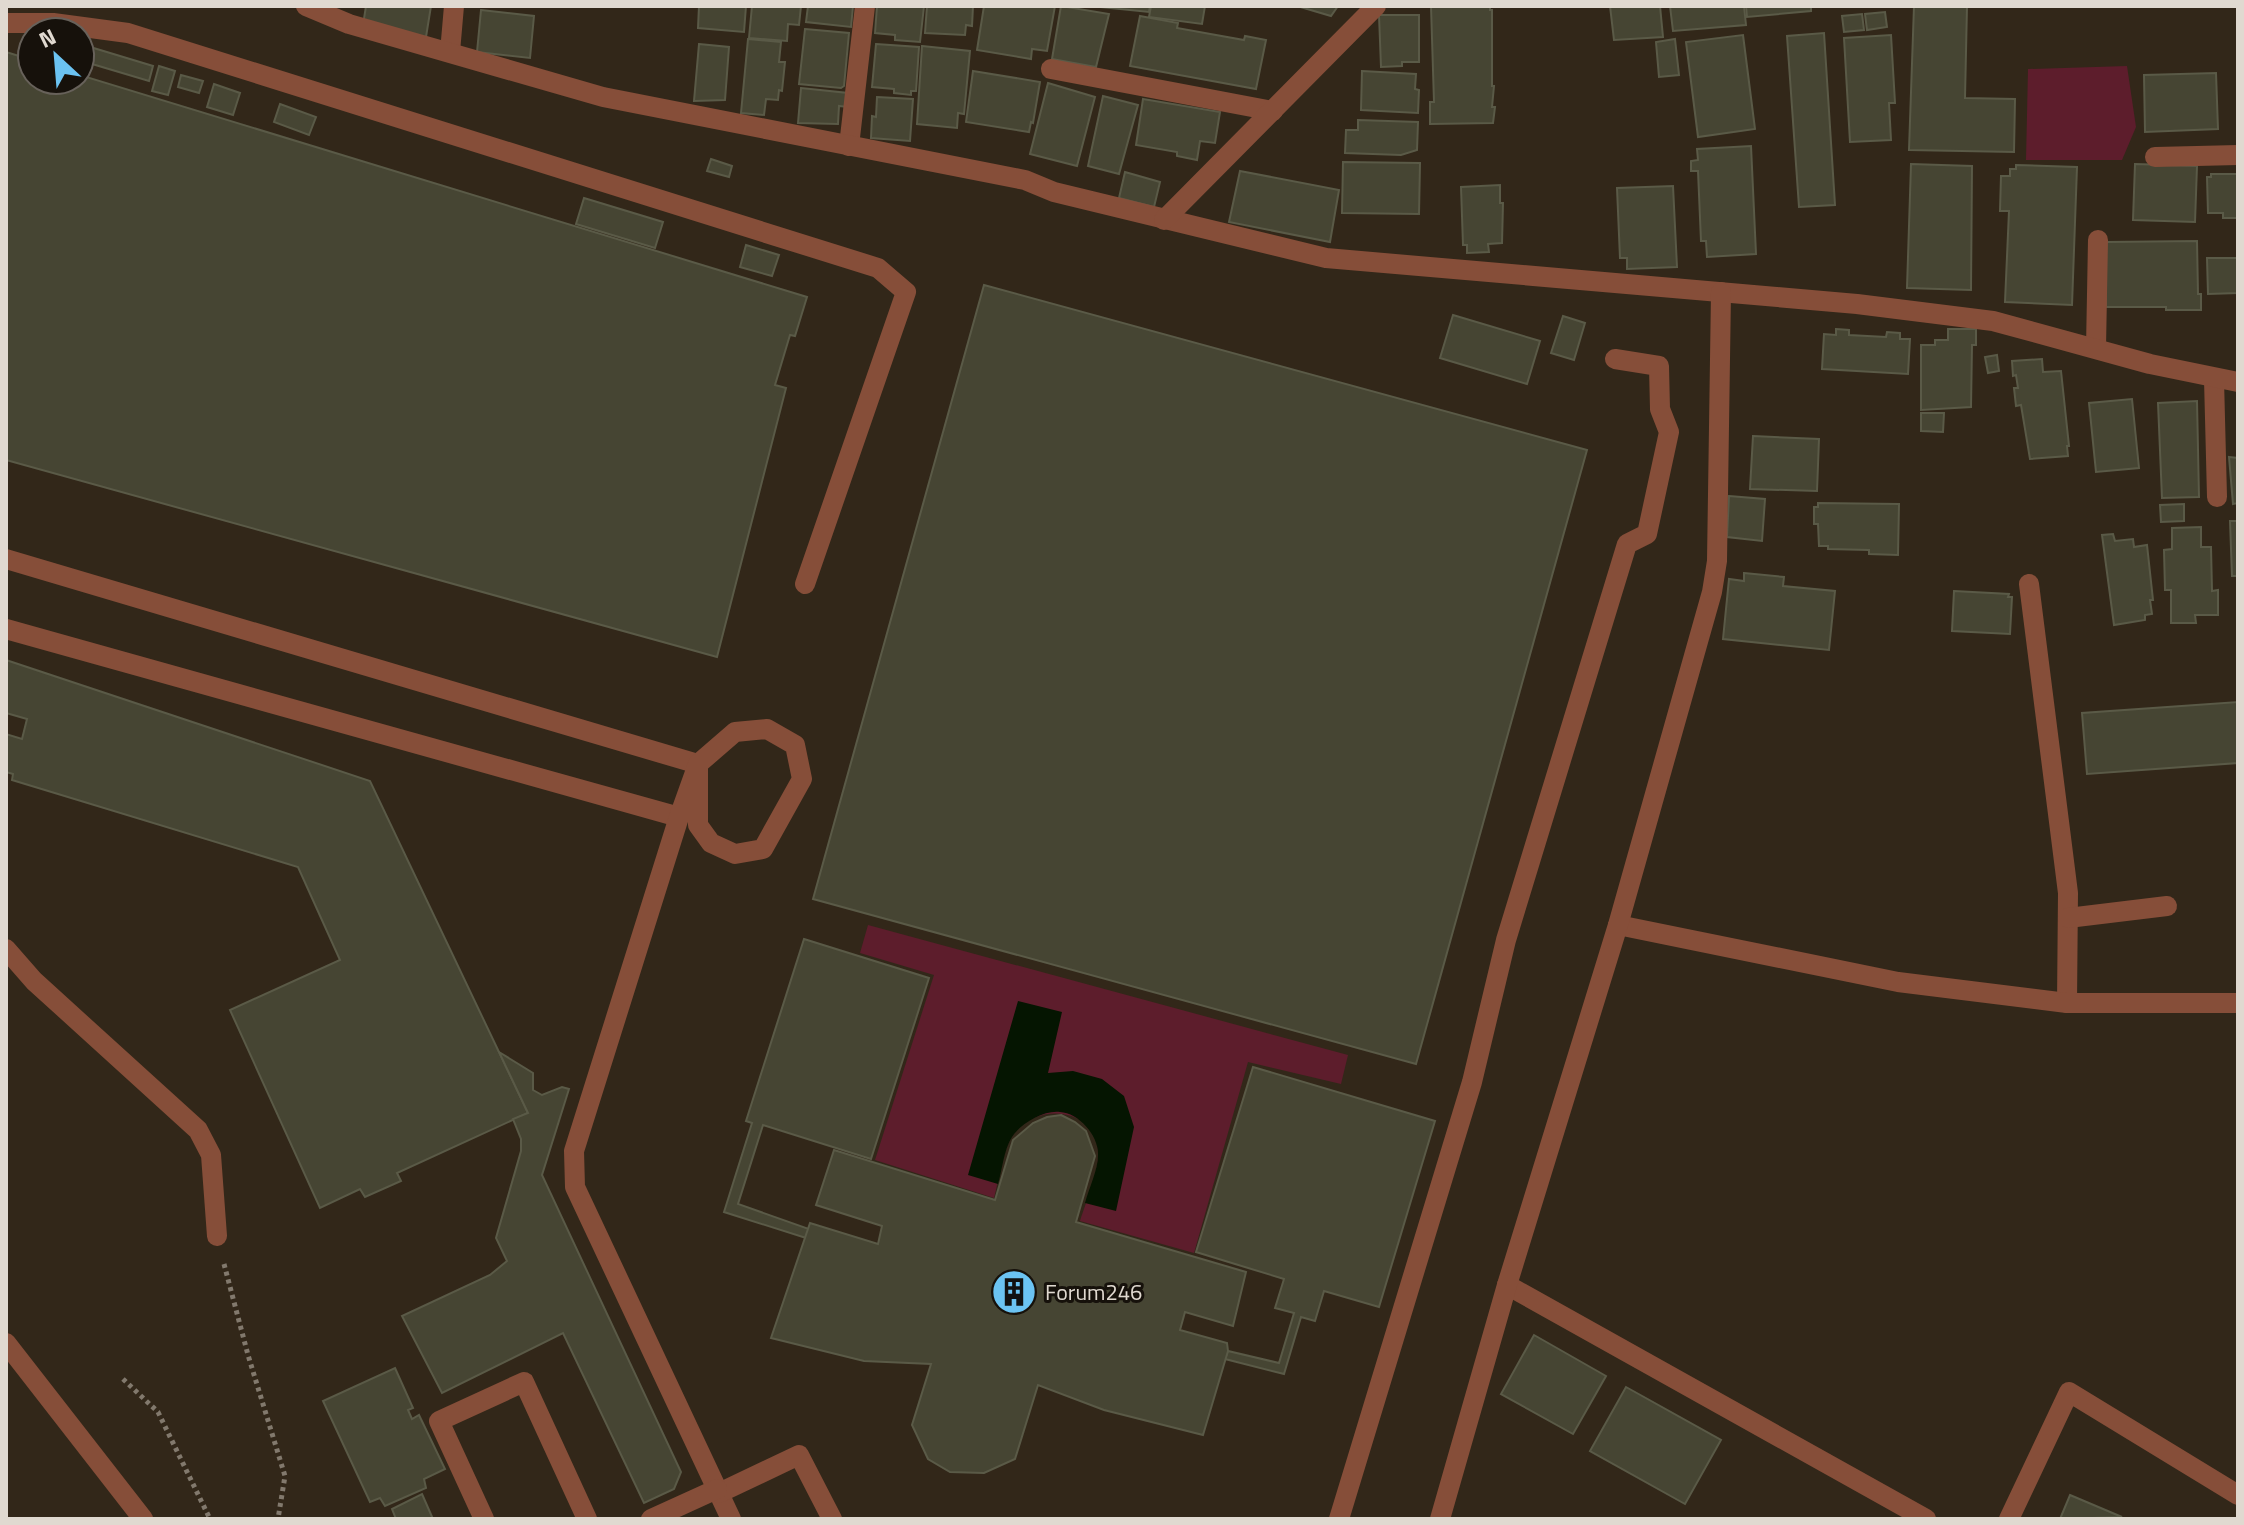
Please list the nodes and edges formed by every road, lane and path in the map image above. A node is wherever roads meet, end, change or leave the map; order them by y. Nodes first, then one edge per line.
1 (306, 6) edge
2 (454, 6) edge
3 (865, 6) edge
4 (1376, 6) edge
5 (6, 23) edge
6 (450, 52) junction
7 (1051, 69) dead end
8 (1273, 111) junction
9 (849, 146) junction
10 (2238, 155) edge
11 (2155, 157) dead end
12 (1164, 220) junction
13 (2098, 240) dead end
14 (1721, 292) junction
15 (2096, 348) junction
16 (1615, 359) dead end
17 (2214, 379) junction
18 (2238, 382) edge
19 (2217, 497) dead end
20 (6, 559) edge
21 (805, 584) dead end
22 (2029, 584) dead end
23 (6, 629) edge
24 (698, 764) junction
25 (679, 817) junction
26 (2167, 906) dead end
27 (2068, 918) junction
28 (1618, 925) junction
29 (6, 949) edge
30 (2067, 1003) junction
31 (2238, 1003) edge
32 (217, 1236) joint
33 (1507, 1285) junction
34 (6, 1343) edge
35 (123, 1379) dead end
36 (718, 1491) junction
37 (2238, 1495) edge
38 (143, 1519) edge
39 (210, 1519) edge
40 (278, 1519) edge
41 (484, 1519) edge
42 (587, 1519) edge
43 (651, 1519) edge
44 (731, 1519) edge
45 (832, 1519) edge
46 (1339, 1519) edge
47 (1440, 1519) edge
48 (1926, 1519) edge
49 (2009, 1519) edge

1 - 6 street
2 - 6 street
3 - 9 street
4 - 8 street
5 - 21 street
6 - 9 street
7 - 8 street
8 - 12 street
9 - 12 street
10 - 11 street
12 - 14 street
13 - 15 street
14 - 15 street
14 - 28 street
15 - 17 street
16 - 46 street
17 - 18 street
17 - 19 street
20 - 24 street
22 - 27 street
23 - 25 street
24 - 24 street
24 - 25 street
25 - 36 street
26 - 27 street
27 - 30 street
28 - 30 street
28 - 33 street
29 - 32 street
30 - 31 street
32 - 40 path
33 - 47 street
33 - 48 street
34 - 38 street
35 - 39 path
36 - 43 street
36 - 44 street
36 - 45 street
37 - 49 street
41 - 42 street

